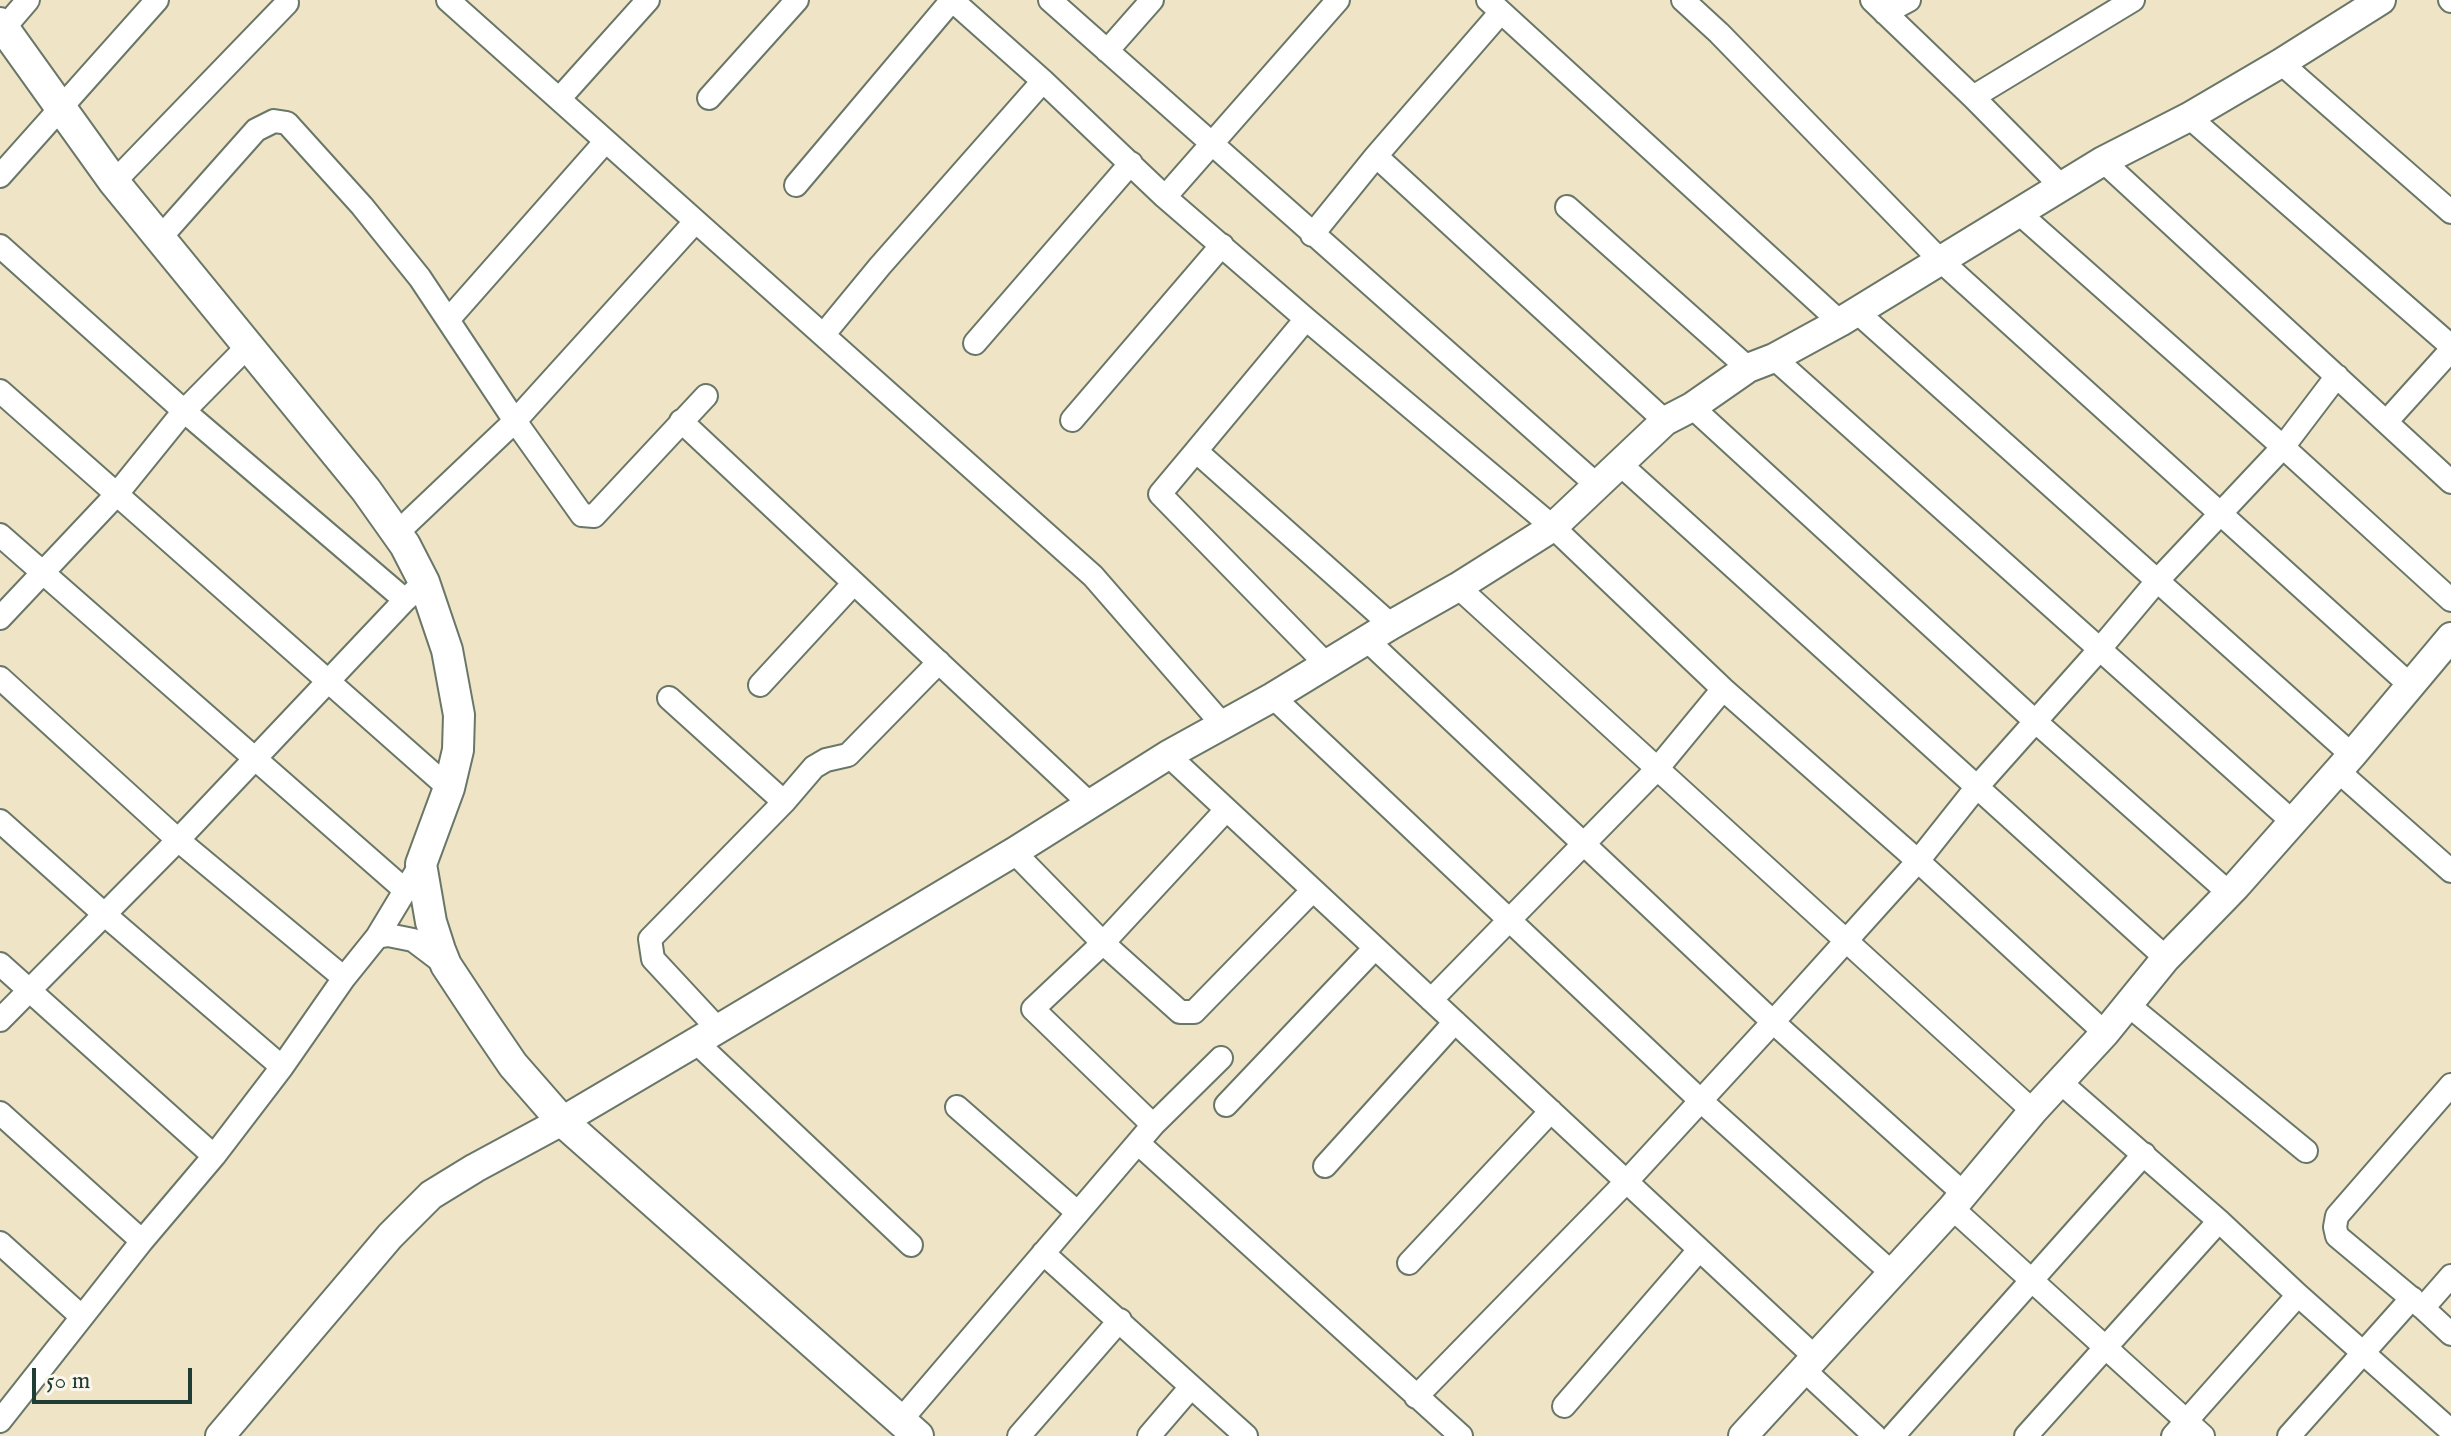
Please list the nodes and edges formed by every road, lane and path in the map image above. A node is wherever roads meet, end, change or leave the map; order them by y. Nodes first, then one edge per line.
1 (28, 0) edge
2 (157, 0) edge
3 (448, 0) edge
4 (648, 0) edge
5 (797, 0) edge
6 (952, 0) edge
7 (1050, 0) edge
8 (1152, 0) edge
9 (1338, 0) edge
10 (1683, 0) edge
11 (1909, 0) edge
12 (2133, 0) edge
13 (2381, 0) edge
14 (287, 3) dead end
15 (1494, 6) edge
16 (1879, 7) edge
17 (2, 26) edge
18 (1107, 51) junction
19 (2281, 63) junction
20 (1043, 81) junction
21 (1973, 97) junction
22 (560, 98) junction
23 (709, 98) dead end
24 (60, 108) junction
25 (2189, 117) junction
26 (605, 142) junction
27 (1212, 145) junction
28 (1376, 156) junction
29 (2103, 161) junction
30 (1131, 163) junction
31 (0, 176) edge
32 (114, 182) junction
33 (796, 185) dead end
34 (2061, 186) junction
35 (1165, 197) junction
36 (1567, 207) dead end
37 (2451, 212) edge
38 (2019, 213) junction
39 (695, 222) junction
40 (1312, 235) junction
41 (160, 238) junction
42 (1222, 245) junction
43 (0, 246) edge
44 (1940, 260) junction
45 (1849, 317) junction
46 (1306, 319) junction
47 (448, 320) junction
48 (824, 334) junction
49 (975, 343) dead end
50 (248, 346) junction
51 (2451, 348) edge
52 (1761, 363) junction
53 (2337, 376) junction
54 (0, 391) edge
55 (706, 396) dead end
56 (1692, 407) junction
57 (184, 411) junction
58 (1072, 420) dead end
59 (515, 421) junction
60 (681, 421) junction
61 (1665, 421) junction
62 (2387, 421) junction
63 (2283, 447) junction
64 (1196, 451) junction
65 (1620, 464) junction
66 (2451, 482) edge
67 (1598, 486) junction
68 (116, 495) junction
69 (2220, 515) junction
70 (1553, 527) junction
71 (397, 533) junction
72 (0, 535) edge
73 (41, 572) junction
74 (2157, 581) junction
75 (854, 583) junction
76 (1458, 587) junction
77 (415, 591) junction
78 (2451, 600) edge
79 (0, 618) edge
80 (1379, 633) junction
81 (2451, 637) edge
82 (2099, 650) junction
83 (939, 662) junction
84 (1326, 664) junction
85 (0, 678) edge
86 (327, 680) junction
87 (760, 685) dead end
88 (2410, 685) junction
89 (1723, 689) junction
90 (1273, 697) junction
91 (669, 698) dead end
92 (2036, 722) junction
93 (1222, 724) junction
94 (1168, 755) junction
95 (253, 758) junction
96 (2345, 763) junction
97 (1657, 769) junction
98 (449, 788) junction
99 (1976, 788) junction
100 (784, 802) junction
101 (1089, 803) junction
102 (1226, 810) junction
103 (0, 821) edge
104 (2293, 822) junction
105 (178, 840) junction
106 (1584, 845) junction
107 (1014, 852) junction
108 (1918, 861) junction
109 (421, 864) junction
110 (2451, 871) edge
111 (1313, 890) junction
112 (406, 891) junction
113 (2228, 892) junction
114 (104, 914) junction
115 (1509, 920) junction
116 (377, 937) junction
117 (1846, 940) junction
118 (1103, 943) junction
119 (1375, 948) junction
120 (2166, 958) junction
121 (0, 964) edge
122 (446, 965) junction
123 (344, 978) junction
124 (30, 990) junction
125 (1431, 1000) junction
126 (2127, 1004) junction
127 (0, 1020) edge
128 (1455, 1022) junction
129 (1773, 1022) junction
130 (2105, 1033) junction
131 (707, 1035) junction
132 (1221, 1058) dead end
133 (282, 1067) junction
134 (2060, 1082) junction
135 (2451, 1085) edge
136 (1700, 1100) junction
137 (1226, 1105) dead end
138 (957, 1107) dead end
139 (1551, 1111) junction
140 (2033, 1111) junction
141 (0, 1113) edge
142 (562, 1121) junction
143 (1153, 1125) junction
144 (1138, 1143) junction
145 (2306, 1151) dead end
146 (2144, 1154) junction
147 (214, 1156) junction
148 (1325, 1166) dead end
149 (1627, 1181) junction
150 (1957, 1200) junction
151 (1078, 1213) junction
152 (2219, 1221) junction
153 (142, 1241) junction
154 (0, 1243) edge
155 (911, 1245) dead end
156 (1699, 1250) junction
157 (1043, 1253) junction
158 (1409, 1263) dead end
159 (1892, 1273) junction
160 (2451, 1276) edge
161 (2031, 1281) junction
162 (2298, 1295) junction
163 (2417, 1303) junction
164 (82, 1317) junction
165 (1120, 1320) junction
166 (2451, 1334) edge
167 (2105, 1347) junction
168 (2363, 1352) junction
169 (1809, 1363) junction
170 (1191, 1387) junction
171 (8, 1394) edge
172 (1416, 1397) junction
173 (1564, 1406) dead end
174 (0, 1421) edge
175 (910, 1428) edge
176 (2437, 1429) edge
177 (2187, 1431) edge
178 (220, 1436) edge
179 (1019, 1436) edge
180 (1149, 1436) edge
181 (1246, 1436) edge
182 (1461, 1436) edge
183 (1743, 1436) edge
184 (1875, 1436) edge
185 (1893, 1436) edge
186 (2026, 1436) edge
187 (2289, 1436) edge

1 - 17 street
2 - 24 street
3 - 22 street
4 - 22 street
5 - 23 street
6 - 20 street
6 - 33 street
7 - 18 street
8 - 18 street
9 - 27 street
10 - 44 street
11 - 16 street
12 - 21 street
13 - 19 street
14 - 32 street
15 - 28 street
15 - 45 street
16 - 21 street
17 - 24 main road
18 - 27 street
19 - 25 street
19 - 37 street
20 - 30 street
20 - 48 street
21 - 34 street
22 - 26 street
24 - 31 street
24 - 32 main road
25 - 29 street
25 - 51 street
26 - 39 street
26 - 47 street
27 - 35 street
27 - 40 street
28 - 40 street
28 - 61 street
29 - 34 street
29 - 53 street
30 - 35 street
30 - 49 street
32 - 41 main road
34 - 38 street
35 - 42 street
36 - 52 street
38 - 44 street
38 - 63 street
39 - 48 street
39 - 59 street
40 - 67 street
41 - 47 street
41 - 50 main road
42 - 46 street
42 - 58 street
43 - 57 street
44 - 45 street
44 - 69 street
45 - 52 street
45 - 74 street
46 - 64 street
46 - 70 street
47 - 59 street
48 - 93 street
50 - 57 street
50 - 71 main road
51 - 62 street
52 - 56 street
52 - 82 street
53 - 62 street
53 - 63 street
54 - 68 street
55 - 60 street
56 - 61 street
56 - 92 street
57 - 68 street
57 - 77 street
59 - 60 street
59 - 71 street
60 - 75 street
61 - 65 street
62 - 66 street
63 - 69 street
63 - 78 street
64 - 80 street
64 - 84 street
65 - 67 street
65 - 99 street
67 - 70 street
68 - 73 street
68 - 86 street
69 - 74 street
69 - 88 street
70 - 76 street
70 - 89 street
71 - 77 main road
72 - 73 street
73 - 79 street
73 - 95 street
74 - 82 street
74 - 96 street
75 - 83 street
75 - 87 street
76 - 80 street
76 - 97 street
77 - 86 street
77 - 98 main road
80 - 84 street
80 - 106 street
81 - 88 street
82 - 92 street
82 - 104 street
83 - 100 street
83 - 101 street
84 - 90 street
85 - 105 street
86 - 95 street
86 - 98 street
88 - 96 street
89 - 97 street
89 - 108 street
90 - 93 street
90 - 115 street
91 - 100 street
92 - 99 street
92 - 113 street
93 - 94 street
94 - 101 street
94 - 102 street
95 - 105 street
95 - 112 street
96 - 104 street
96 - 110 street
97 - 106 street
97 - 117 street
98 - 109 main road
99 - 108 street
99 - 120 street
100 - 131 street
101 - 107 street
102 - 111 street
102 - 118 street
103 - 114 street
104 - 113 street
105 - 114 street
105 - 123 street
106 - 115 street
106 - 129 street
107 - 118 street
107 - 131 street
108 - 117 street
108 - 130 street
109 - 112 street
109 - 122 main road
111 - 118 street
111 - 119 street
112 - 116 street
113 - 120 street
114 - 124 street
114 - 133 street
115 - 125 street
115 - 136 street
116 - 122 street
116 - 123 street
117 - 129 street
117 - 140 street
118 - 143 street
119 - 125 street
119 - 137 street
120 - 126 street
121 - 124 street
122 - 142 main road
123 - 133 street
124 - 127 street
124 - 147 street
125 - 128 street
126 - 130 street
126 - 145 street
128 - 139 street
128 - 148 street
129 - 136 street
129 - 150 street
130 - 134 street
131 - 142 street
131 - 155 street
132 - 143 street
133 - 147 street
134 - 140 street
134 - 146 street
135 - 163 street
136 - 149 street
136 - 159 street
138 - 151 street
139 - 149 street
139 - 158 street
140 - 150 street
141 - 153 street
142 - 175 main road
142 - 178 street
143 - 144 street
144 - 151 street
144 - 172 street
146 - 152 street
146 - 161 street
147 - 153 street
149 - 156 street
149 - 172 street
150 - 159 street
150 - 161 street
151 - 157 street
152 - 162 street
152 - 167 street
153 - 164 street
154 - 164 street
156 - 169 street
156 - 173 street
157 - 165 street
157 - 175 street
159 - 169 street
160 - 163 street
161 - 167 street
161 - 185 street
162 - 168 street
162 - 177 street
163 - 166 street
163 - 168 street
164 - 171 street
165 - 170 street
165 - 179 street
167 - 177 street
167 - 186 street
168 - 176 street
168 - 187 street
169 - 183 street
169 - 184 street
170 - 180 street
170 - 181 street
171 - 174 street
172 - 182 street

